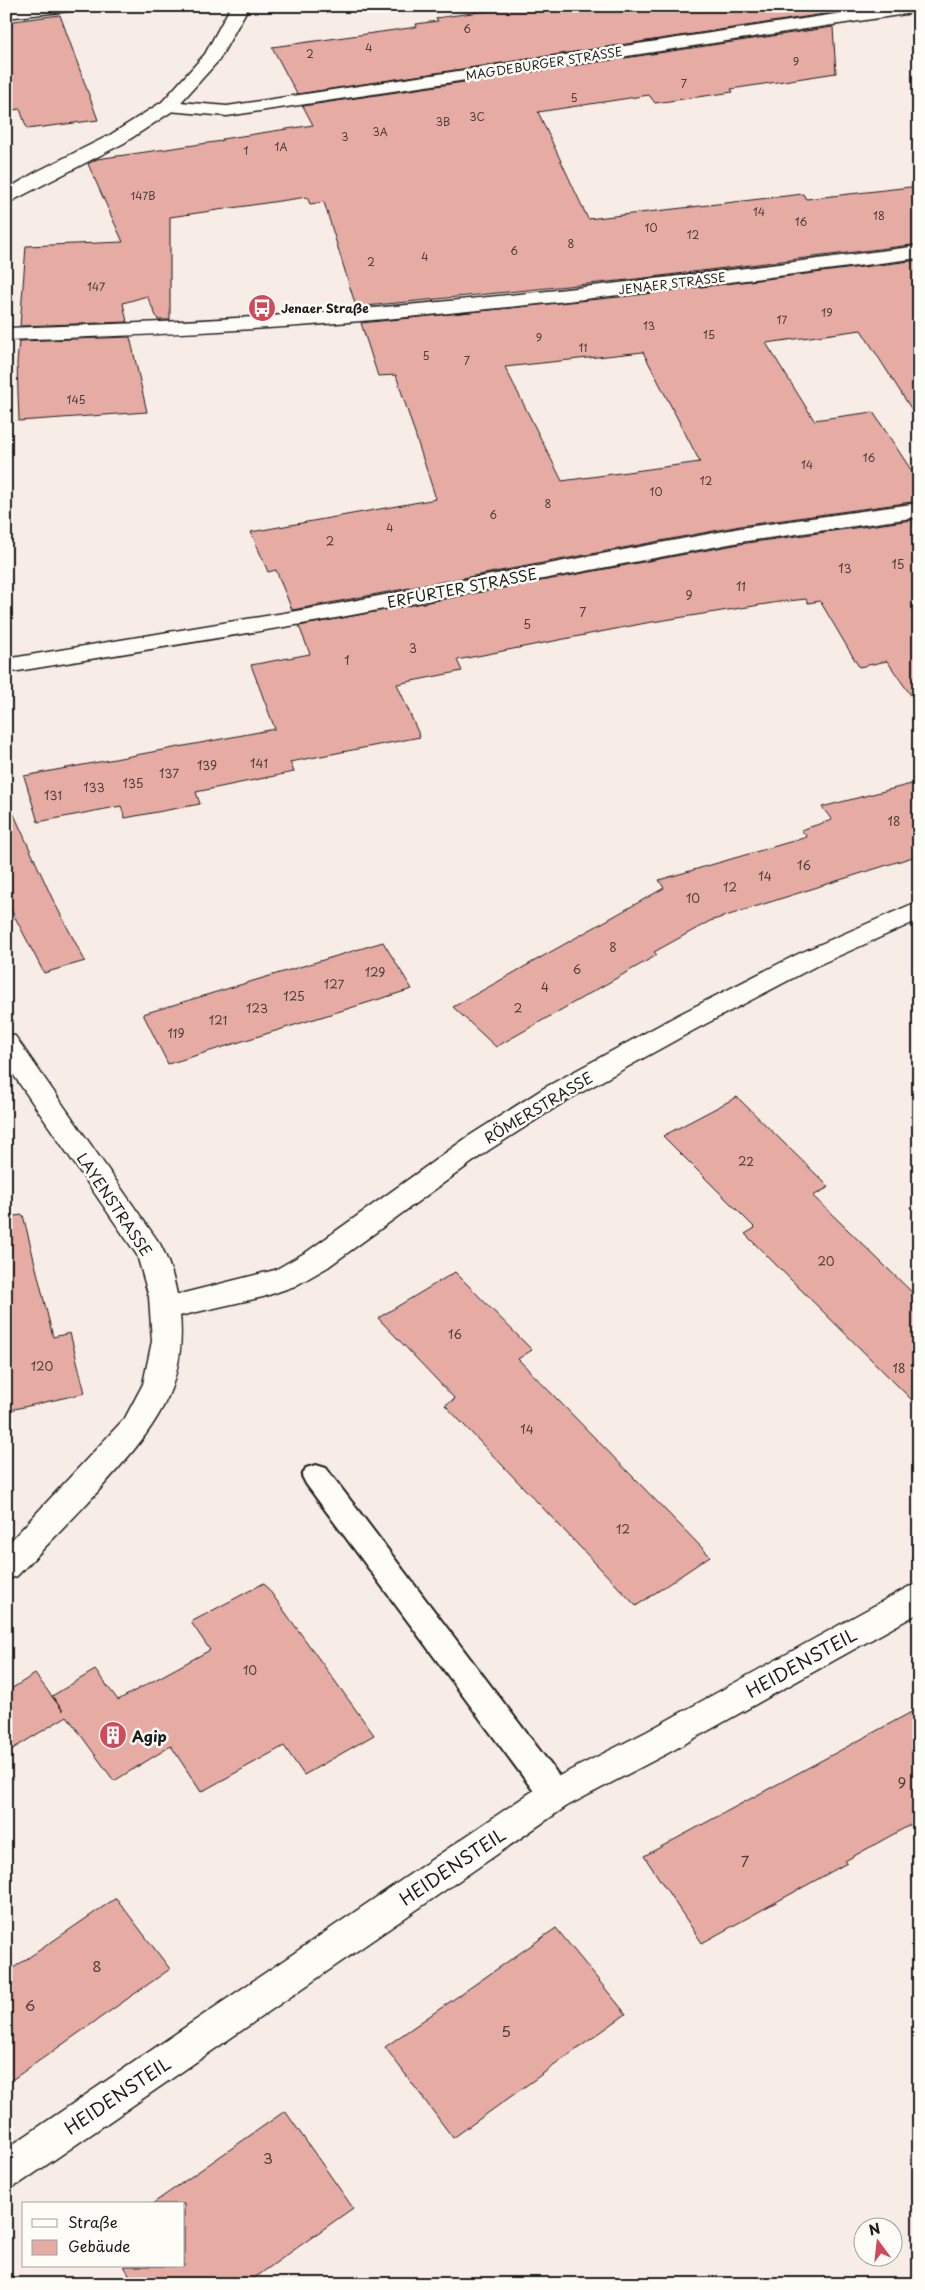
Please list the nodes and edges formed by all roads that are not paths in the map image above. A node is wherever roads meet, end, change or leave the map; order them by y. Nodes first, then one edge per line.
1 (70, 6) edge
2 (240, 6) edge
3 (919, 7) edge
4 (6, 13) edge
5 (168, 106) junction
6 (6, 198) edge
7 (919, 252) edge
8 (6, 334) edge
9 (919, 510) edge
10 (6, 666) edge
11 (919, 910) edge
12 (6, 1043) edge
13 (166, 1308) junction
14 (316, 1476) dead end
15 (6, 1567) edge
16 (919, 1597) edge
17 (555, 1796) junction
18 (6, 2171) edge

1 - 4 street
2 - 5 street
3 - 5 street, MAGDEBURGER STRASSE
5 - 6 street
7 - 8 street, JENAER STRASSE
9 - 10 street, ERFURTER STRASSE
11 - 13 street, RÖMERSTRASSE
12 - 13 street, LAYENSTRASSE
13 - 15 street, LAYENSTRASSE
14 - 17 lane
16 - 17 street, HEIDENSTEIL
17 - 18 street, HEIDENSTEIL

